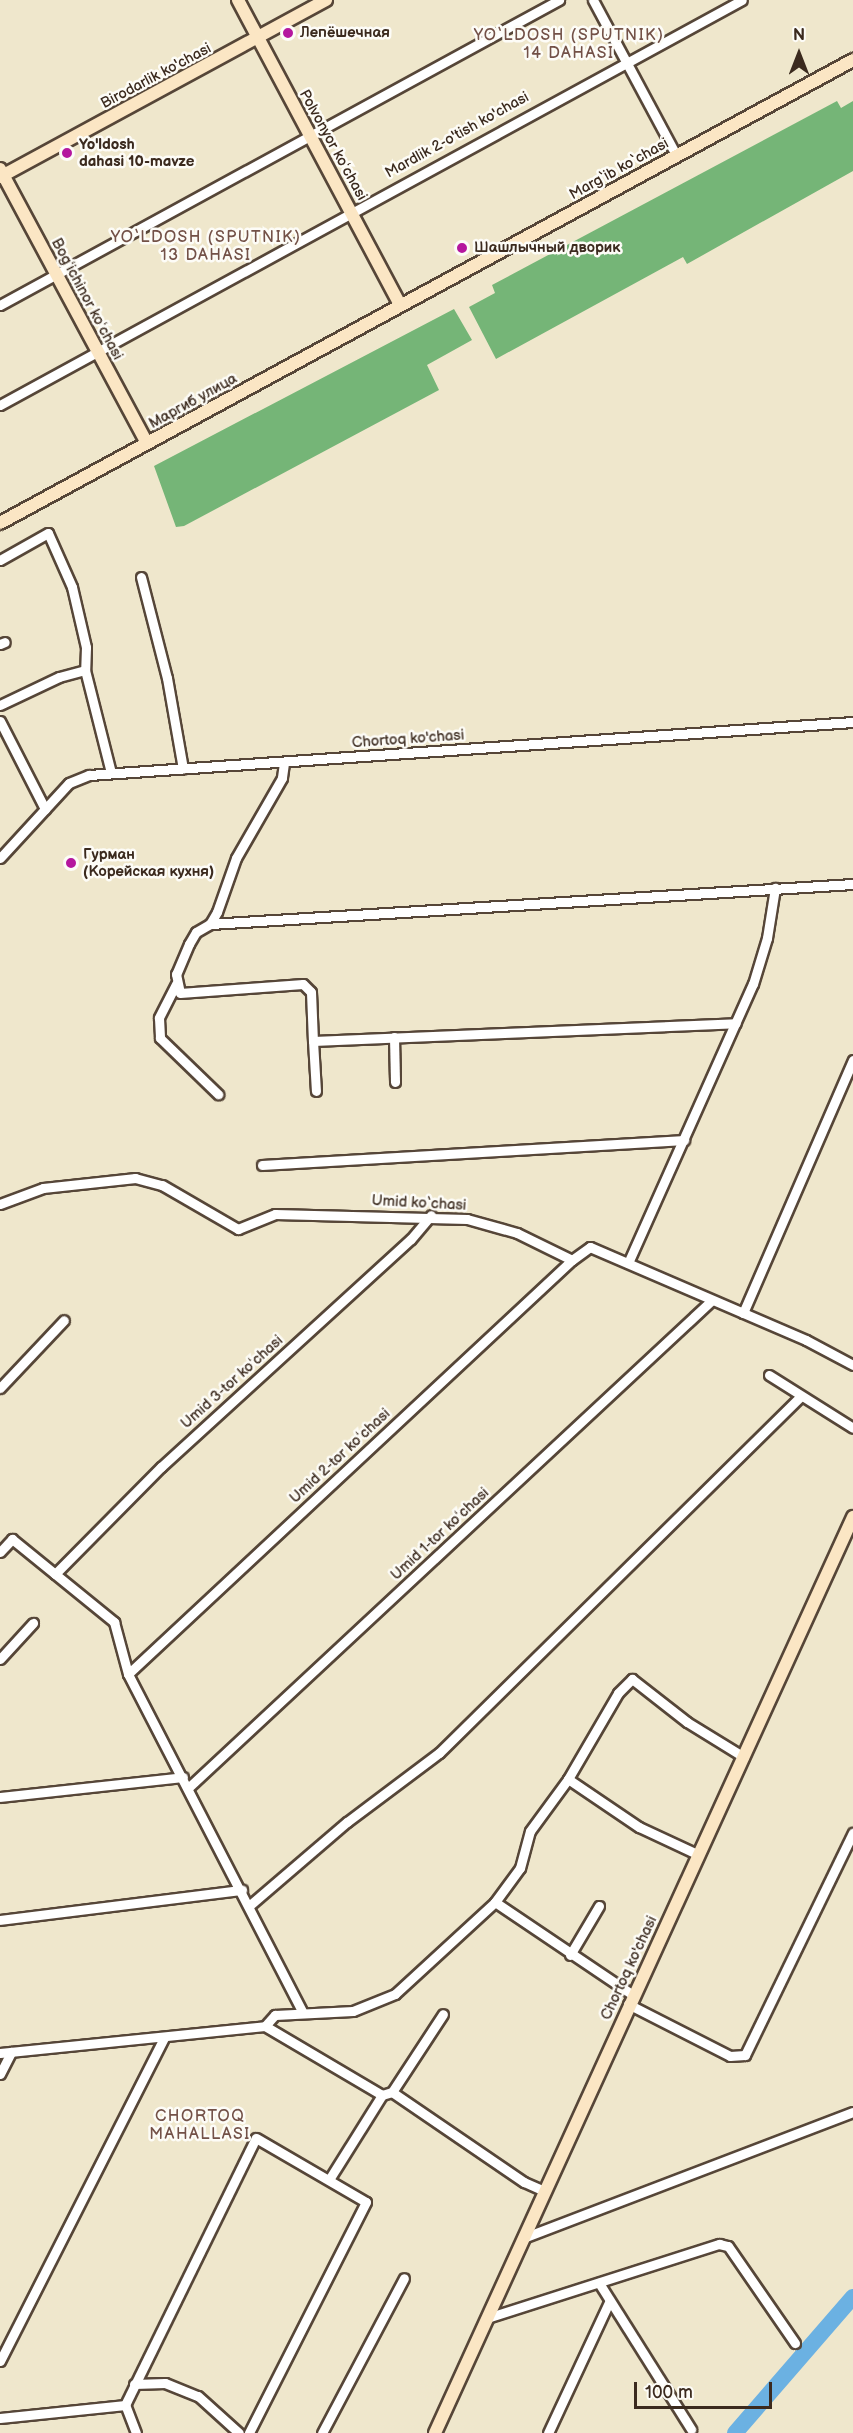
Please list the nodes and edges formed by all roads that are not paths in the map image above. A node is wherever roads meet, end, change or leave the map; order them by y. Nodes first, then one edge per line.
1 (237, 0) edge
2 (326, 0) edge
3 (559, 0) edge
4 (593, 0) edge
5 (742, 0) edge
6 (258, 38) junction
7 (853, 60) edge
8 (625, 62) junction
9 (310, 135) junction
10 (676, 155) junction
11 (1, 174) edge
12 (351, 210) junction
13 (57, 274) junction
14 (0, 305) edge
15 (400, 305) junction
16 (99, 352) junction
17 (0, 405) edge
18 (147, 443) junction
19 (0, 523) edge
20 (0, 560) edge
21 (141, 578) dead end
22 (85, 670) junction
23 (0, 705) edge
24 (0, 721) edge
25 (853, 722) edge
26 (284, 763) junction
27 (183, 769) junction
28 (111, 773) junction
29 (45, 809) junction
30 (0, 858) edge
31 (853, 884) edge
32 (775, 888) junction
33 (210, 924) junction
34 (176, 984) junction
35 (736, 1023) junction
36 (394, 1037) junction
37 (313, 1041) junction
38 (853, 1060) edge
39 (396, 1082) dead end
40 (316, 1091) dead end
41 (218, 1094) dead end
42 (684, 1140) junction
43 (262, 1165) dead end
44 (0, 1204) edge
45 (431, 1215) junction
46 (572, 1260) junction
47 (628, 1263) junction
48 (711, 1301) junction
49 (743, 1313) junction
50 (64, 1320) dead end
51 (853, 1365) edge
52 (769, 1376) dead end
53 (0, 1388) edge
54 (801, 1396) junction
55 (853, 1428) edge
56 (853, 1517) edge
57 (0, 1552) edge
58 (55, 1574) junction
59 (33, 1623) dead end
60 (0, 1659) edge
61 (128, 1674) junction
62 (744, 1757) junction
63 (183, 1777) junction
64 (568, 1779) junction
65 (188, 1788) junction
66 (0, 1797) edge
67 (853, 1833) edge
68 (699, 1855) junction
69 (242, 1890) junction
70 (495, 1902) junction
71 (250, 1905) junction
72 (599, 1906) dead end
73 (0, 1920) edge
74 (570, 1955) junction
75 (630, 1999) junction
76 (302, 2011) junction
77 (443, 2014) dead end
78 (264, 2026) junction
79 (164, 2038) junction
80 (10, 2052) junction
81 (0, 2053) edge
82 (0, 2074) edge
83 (392, 2092) junction
84 (382, 2095) junction
85 (853, 2112) edge
86 (330, 2178) junction
87 (544, 2191) junction
88 (523, 2238) junction
89 (404, 2278) dead end
90 (599, 2283) junction
91 (609, 2302) junction
92 (487, 2318) junction
93 (795, 2343) dead end
94 (0, 2361) edge
95 (134, 2384) junction
96 (125, 2405) junction
97 (0, 2418) edge
98 (691, 2428) dead end
99 (136, 2433) edge
100 (239, 2433) edge
101 (249, 2433) edge
102 (322, 2433) edge
103 (435, 2433) edge
104 (548, 2433) edge

1 - 6 street, Polvonyor koʻchasi
2 - 6 street, Birodarlik ko'chasi
3 - 9 street
4 - 8 street
5 - 8 street, Mardlik 2-o'tish ko'chasi
6 - 9 street, Polvonyor koʻchasi
6 - 11 street, Birodarlik ko'chasi
7 - 10 street, Marg‘ib ko‘chasi
8 - 10 street
8 - 12 street, Mardlik 2-o'tish ko'chasi
9 - 12 street, Polvonyor koʻchasi
9 - 13 street
10 - 15 street, Marg‘ib ko‘chasi
11 - 13 street, Bogʻichinor koʻchasi
12 - 15 street, Polvonyor koʻchasi
12 - 16 street, Mardlik 2-o'tish ko'chasi
13 - 14 street
13 - 16 street, Bogʻichinor koʻchasi
15 - 18 street, Маргиб улица
16 - 17 street, Mardlik 2-o'tish ko'chasi
16 - 18 street, Bogʻichinor koʻchasi
18 - 19 street, Маргиб улица
20 - 22 street
21 - 27 street
22 - 23 street
22 - 28 street
24 - 29 street
25 - 26 street, Chortoq ko'chasi
26 - 27 street, Chortoq ko'chasi
26 - 33 street
27 - 28 street, Chortoq ko'chasi
28 - 29 street, Chortoq ko'chasi
29 - 30 street, Chortoq ko'chasi
31 - 32 street
32 - 33 street
32 - 35 street
33 - 34 street
34 - 37 street
34 - 41 street
35 - 36 street
35 - 42 street
36 - 37 street
36 - 39 street
37 - 40 street
38 - 49 street
42 - 43 street
42 - 47 street
44 - 45 street, Umid ko‘chasi
45 - 46 street, Umid ko‘chasi
45 - 58 street, Umid 3-tor koʻchasi
46 - 47 street
46 - 61 street, Umid 2-tor koʻchasi
47 - 48 street
48 - 49 street
48 - 65 street, Umid 1-tor koʻchasi
49 - 51 street
50 - 53 street
52 - 54 street
54 - 55 street
54 - 71 street
56 - 62 street, Chortoq ko'chasi
57 - 58 street
58 - 61 street
59 - 60 street
61 - 63 street
62 - 64 street
62 - 68 street, Chortoq ko'chasi
63 - 65 street
63 - 66 street
64 - 68 street
64 - 70 street
65 - 69 street
67 - 75 street
68 - 75 street, Chortoq ko'chasi
69 - 71 street
69 - 73 street
70 - 74 street
70 - 76 street
71 - 76 street
72 - 74 street
74 - 75 street
75 - 87 street, Chortoq ko'chasi
76 - 78 street
77 - 83 street
78 - 79 street
78 - 84 street
79 - 80 street
79 - 94 street
80 - 81 street
80 - 82 street
83 - 84 street
83 - 87 street
84 - 86 street
85 - 88 street
86 - 95 street
86 - 101 street
87 - 88 street, Chortoq ko'chasi
88 - 92 street, Chortoq ko'chasi
89 - 102 street
90 - 91 street
90 - 92 street
90 - 93 street
91 - 98 street
91 - 104 street
92 - 103 street, Chortoq ko'chasi
95 - 96 street
95 - 100 street
96 - 97 street
96 - 99 street

